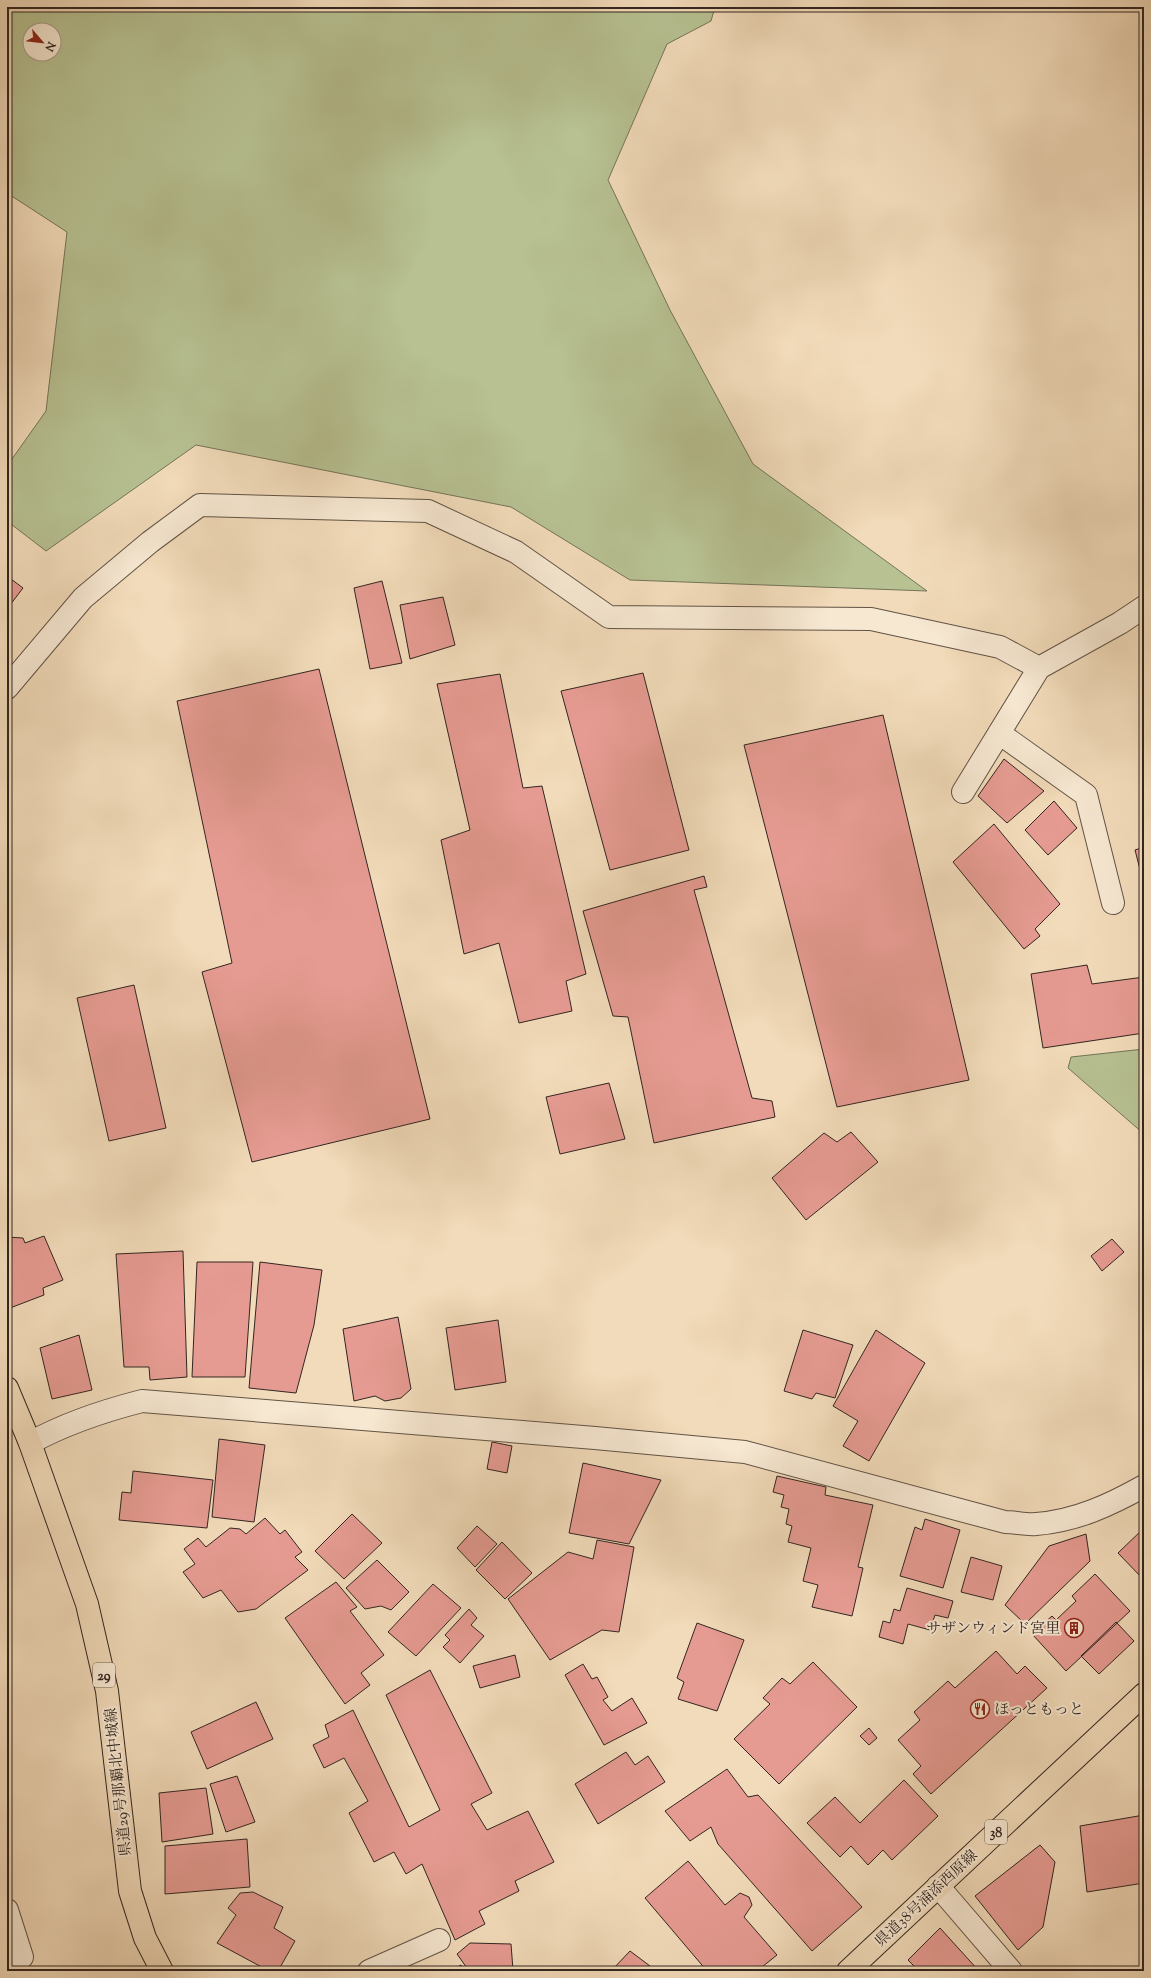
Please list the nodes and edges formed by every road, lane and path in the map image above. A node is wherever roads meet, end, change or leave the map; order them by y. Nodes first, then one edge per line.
1 (1144, 607) edge
2 (1039, 668) junction
3 (7, 688) edge
4 (999, 733) junction
5 (963, 792) dead end
6 (1113, 904) dead end
7 (8, 1395) edge
8 (30, 1442) junction
9 (1144, 1486) edge
10 (1144, 1694) edge
11 (938, 1886) junction
12 (7, 1910) edge
13 (439, 1940) dead end
14 (7, 1959) edge
15 (162, 1971) edge
16 (369, 1971) edge
17 (848, 1971) edge
18 (1011, 1971) edge

1 - 2 street
2 - 3 street
2 - 4 street
4 - 5 street
4 - 6 street
7 - 8 main road, 県道29号那覇北中城線 / 29
8 - 9 street
8 - 15 main road, 県道29号那覇北中城線 / 29
10 - 11 main road, 県道38号浦添西原線 / 38
11 - 17 main road, 県道38号浦添西原線 / 38
11 - 18 street
12 - 14 street
13 - 16 street

